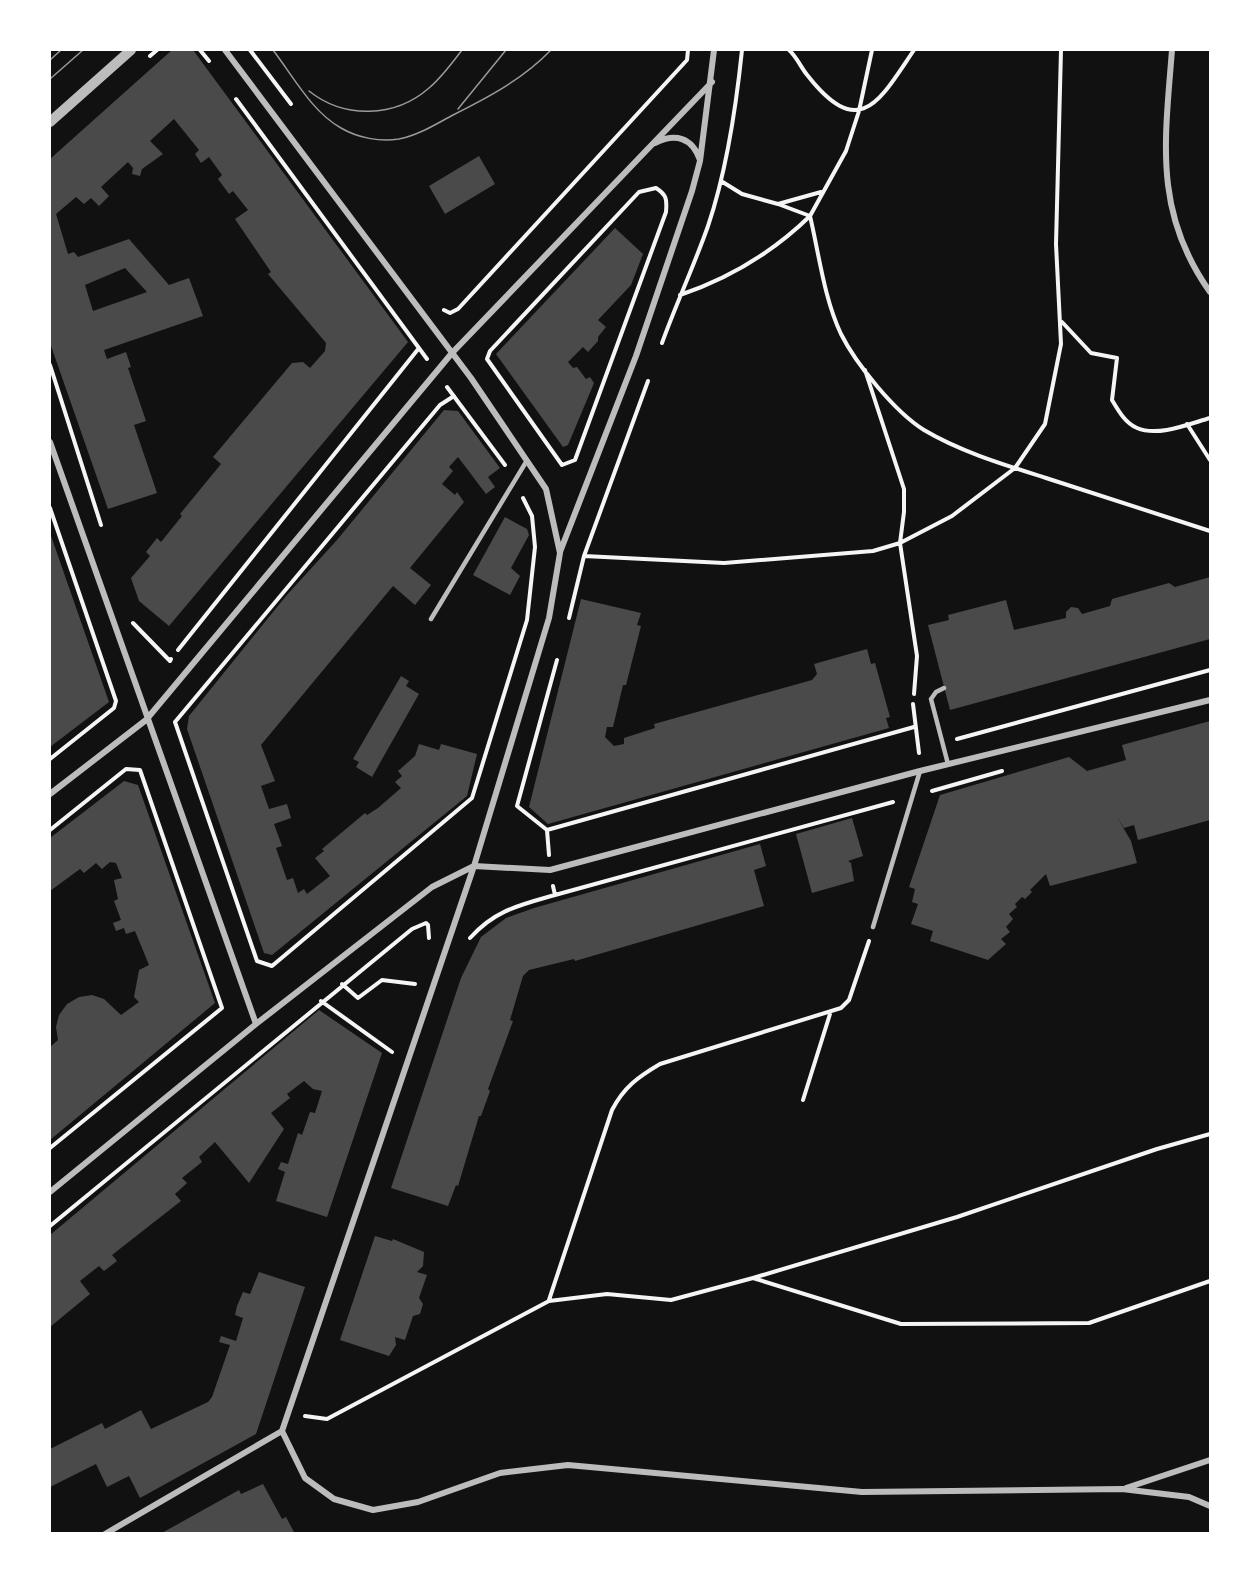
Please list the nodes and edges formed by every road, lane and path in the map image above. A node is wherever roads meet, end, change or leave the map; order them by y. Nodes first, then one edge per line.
1 (131, 50) edge
2 (200, 50) edge
3 (225, 50) edge
4 (688, 50) edge
5 (714, 50) edge
6 (742, 50) edge
7 (789, 50) edge
8 (872, 50) edge
9 (914, 50) edge
10 (1061, 50) edge
11 (1172, 50) edge
12 (214, 69) dead end
13 (712, 82) junction
14 (236, 98) dead end
15 (859, 111) junction
16 (733, 117) dead end
17 (50, 122) edge
18 (651, 145) junction
19 (700, 161) junction
20 (721, 181) dead end
21 (822, 192) junction
22 (778, 204) junction
23 (810, 216) junction
24 (1210, 292) edge
25 (679, 295) dead end
26 (458, 309) dead end
27 (1062, 321) junction
28 (452, 353) junction
29 (50, 365) edge
30 (864, 367) junction
31 (1210, 418) edge
32 (1187, 424) junction
33 (50, 442) edge
34 (1210, 460) edge
35 (526, 462) junction
36 (561, 465) joint
37 (1015, 468) junction
38 (514, 479) junction
39 (50, 508) edge
40 (1210, 531) edge
41 (103, 532) dead end
42 (900, 543) junction
43 (560, 552) junction
44 (431, 619) dead end
45 (568, 619) dead end
46 (131, 621) dead end
47 (559, 654) dead end
48 (1210, 670) edge
49 (944, 688) dead end
50 (1210, 700) edge
51 (146, 720) junction
52 (914, 727) junction
53 (942, 743) junction
54 (919, 749) junction
55 (50, 759) edge
56 (948, 764) junction
57 (1011, 769) dead end
58 (920, 771) junction
59 (50, 794) edge
60 (913, 797) junction
61 (50, 830) edge
62 (547, 830) junction
63 (474, 866) junction
64 (550, 870) junction
65 (555, 895) junction
66 (873, 927) joint
67 (428, 943) dead end
68 (466, 945) dead end
69 (418, 973) dead end
70 (342, 984) junction
71 (414, 984) junction
72 (411, 993) dead end
73 (321, 1001) junction
74 (830, 1013) junction
75 (256, 1024) junction
76 (395, 1042) dead end
77 (392, 1052) junction
78 (389, 1063) dead end
79 (803, 1100) dead end
80 (1210, 1134) edge
81 (50, 1148) edge
82 (50, 1192) edge
83 (50, 1226) edge
84 (753, 1278) junction
85 (1210, 1281) edge
86 (549, 1301) junction
87 (307, 1410) dead end
88 (282, 1431) junction
89 (1210, 1460) edge
90 (1122, 1489) junction
91 (1210, 1506) edge
92 (105, 1533) edge

1 - 17 street
2 - 12 path
3 - 28 street
4 - 26 path
5 - 13 street
6 - 16 path
7 - 15 path
8 - 15 path
9 - 15 path
10 - 27 path
11 - 24 street
13 - 18 street
13 - 19 street
14 - 46 path
15 - 21 path
18 - 19 street
18 - 28 street
19 - 43 street
20 - 22 path
21 - 22 path
21 - 23 path
22 - 23 path
23 - 25 path
23 - 30 path
27 - 32 path
27 - 37 path
28 - 35 street
28 - 51 street
29 - 41 path
30 - 37 path
30 - 42 path
31 - 32 path
32 - 34 path
33 - 51 street
35 - 38 lane
35 - 43 street
36 - 36 path
37 - 40 path
37 - 42 path
38 - 38 path
38 - 44 lane
39 - 55 path
42 - 45 path
42 - 52 path
43 - 63 street
47 - 62 path
48 - 53 path
49 - 53 lane
50 - 56 street
51 - 59 street
51 - 75 street
52 - 54 path
52 - 62 path
53 - 54 path
53 - 56 lane
54 - 58 path
56 - 58 street
57 - 60 path
58 - 60 lane
58 - 64 street
60 - 65 path
60 - 66 lane
61 - 81 path
62 - 64 path
63 - 64 street
63 - 75 street
63 - 88 street
64 - 65 path
65 - 68 path
66 - 74 path
67 - 70 path
69 - 71 path
70 - 71 path
70 - 73 path
71 - 72 path
73 - 77 path
73 - 83 path
74 - 79 path
74 - 86 path
75 - 82 street
76 - 77 path
77 - 78 path
80 - 84 path
84 - 85 path
84 - 86 path
86 - 87 path
88 - 90 street
88 - 92 street
89 - 90 street
90 - 91 street

